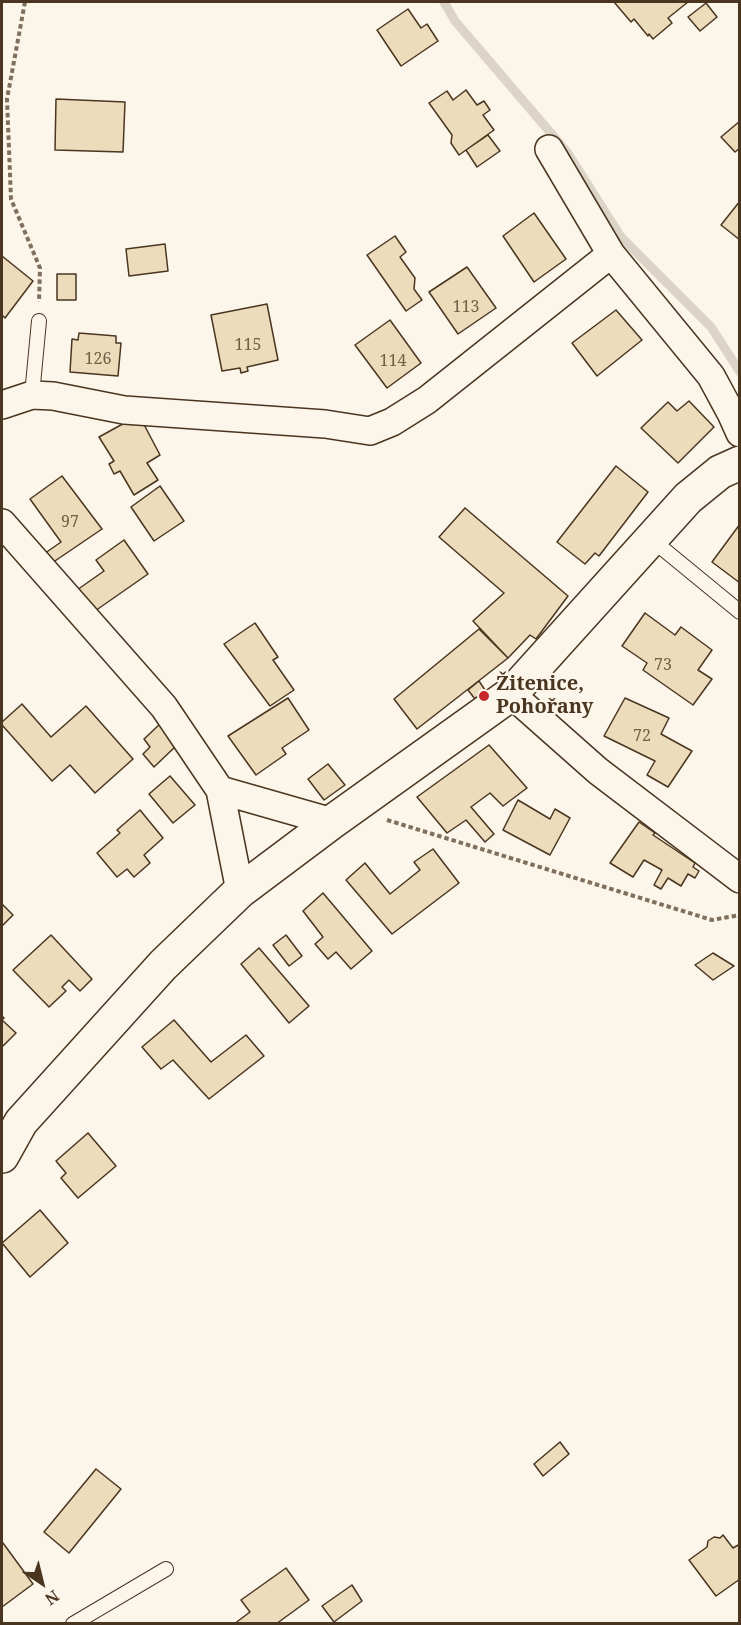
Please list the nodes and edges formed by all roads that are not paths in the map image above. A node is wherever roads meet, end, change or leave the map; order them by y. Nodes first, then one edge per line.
1 (549, 149) dead end
2 (611, 254) junction
3 (39, 321) road end
4 (32, 395) junction
5 (2, 405) edge
6 (740, 433) edge
7 (740, 463) edge
8 (2, 524) edge
9 (651, 538) junction
10 (740, 612) edge
11 (511, 694) junction
12 (220, 790) junction
13 (342, 816) junction
14 (738, 873) edge
15 (240, 891) junction
16 (2, 1156) edge
17 (166, 1569) dead end
18 (73, 1623) edge

1 - 2 street
2 - 4 street
2 - 6 street
3 - 4 lane
4 - 5 street
7 - 9 street
8 - 12 street
9 - 10 lane
9 - 11 street
11 - 13 street
11 - 14 street
12 - 13 street
12 - 15 street
13 - 15 street
15 - 16 street
17 - 18 lane

